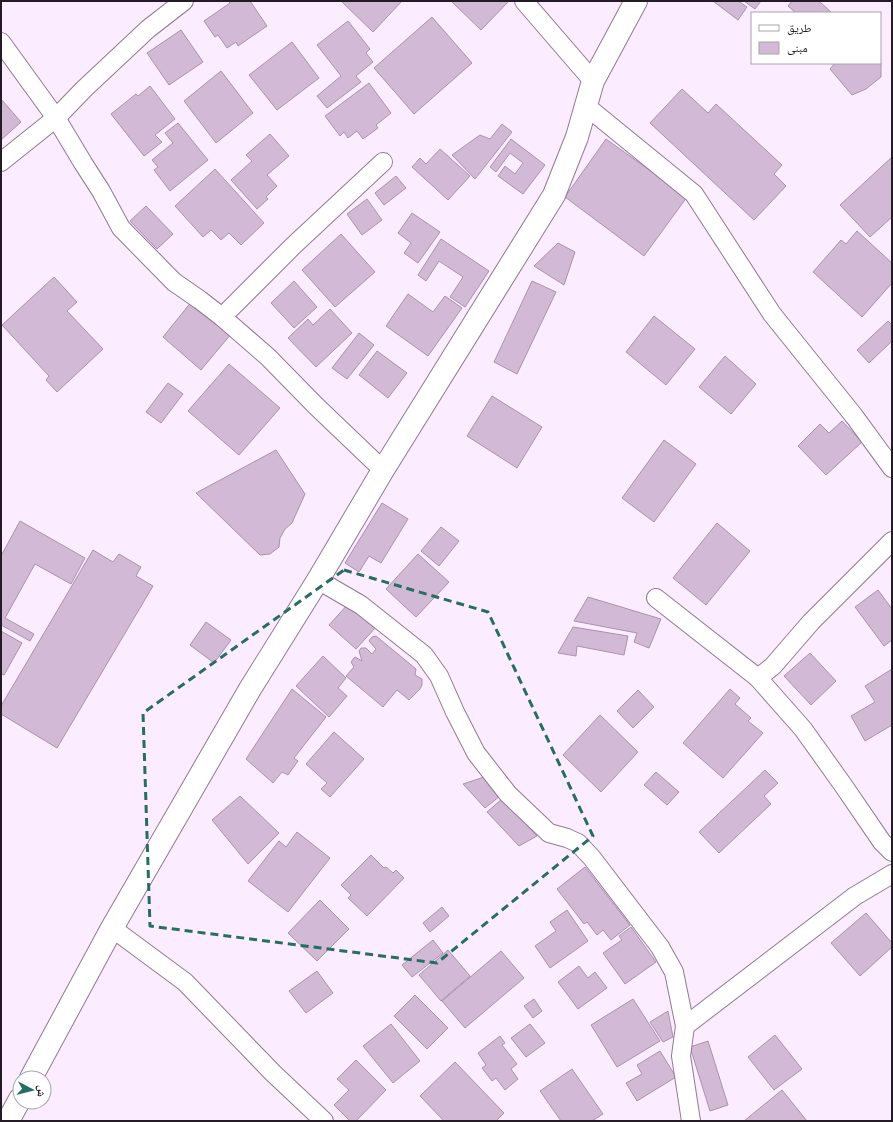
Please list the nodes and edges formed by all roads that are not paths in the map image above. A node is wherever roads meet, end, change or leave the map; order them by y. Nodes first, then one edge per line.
1 (184, 1) edge
2 (524, 1) edge
3 (636, 1) edge
4 (1, 42) edge
5 (593, 81) junction
6 (586, 106) junction
7 (56, 118) junction
8 (1, 162) edge
9 (383, 162) dead end
10 (222, 317) junction
11 (892, 468) edge
12 (383, 470) junction
13 (892, 541) edge
14 (318, 580) junction
15 (656, 598) dead end
16 (758, 678) junction
17 (892, 852) edge
18 (892, 874) edge
19 (112, 928) junction
20 (685, 1026) junction
21 (36, 1070) edge
22 (14, 1110) edge
23 (8, 1121) edge
24 (324, 1121) edge
25 (691, 1121) edge

1 - 7 street
2 - 5 street
3 - 5 street
4 - 7 street
5 - 6 street
6 - 11 street
6 - 12 street
7 - 8 street
7 - 10 street
9 - 10 street
10 - 12 street
12 - 14 street
13 - 16 street
14 - 19 street
14 - 20 street
15 - 16 street
16 - 17 street
18 - 20 street
19 - 21 street
19 - 24 street
20 - 25 street
22 - 23 street

